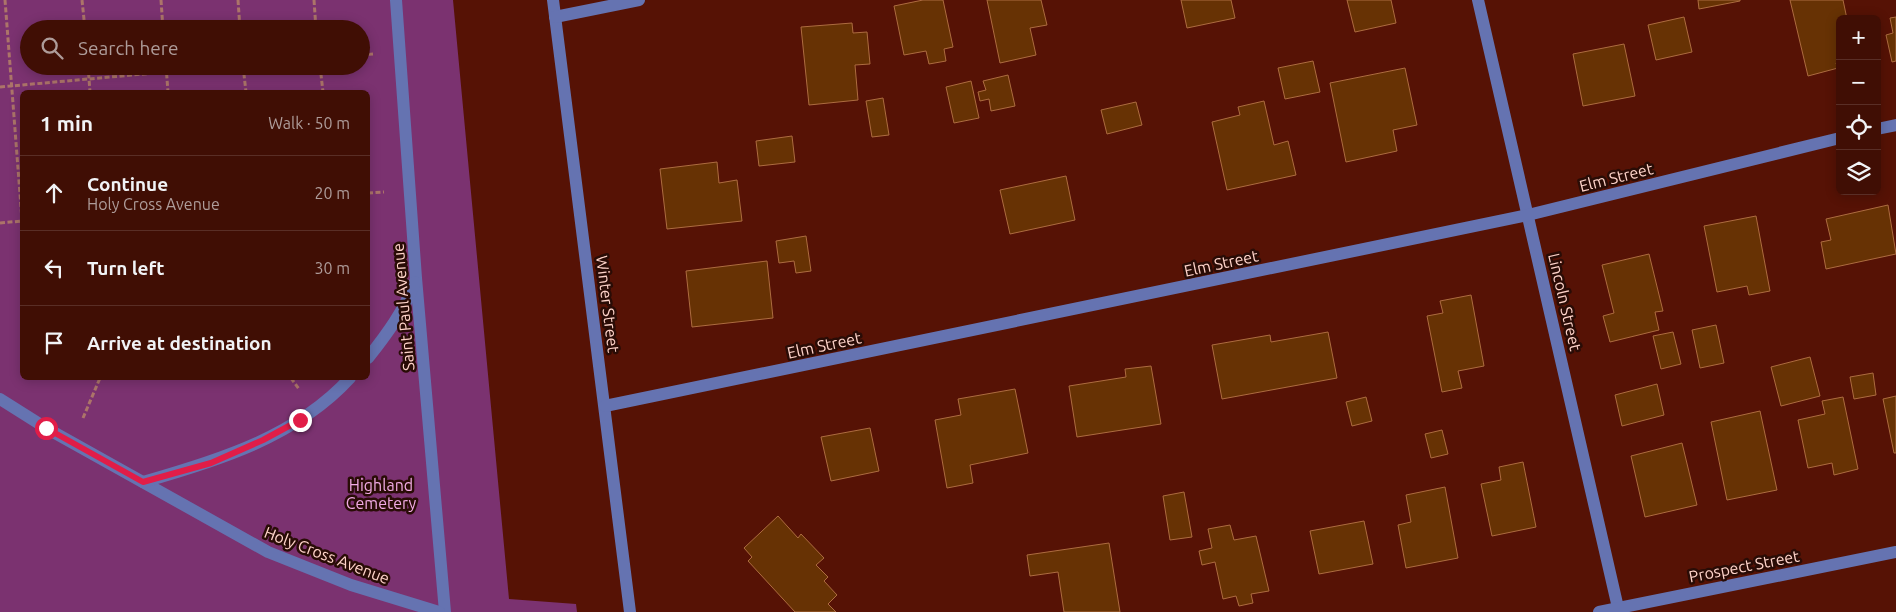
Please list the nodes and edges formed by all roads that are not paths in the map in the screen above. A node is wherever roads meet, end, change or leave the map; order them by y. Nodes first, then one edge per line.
1 (396, 0) edge
2 (553, 0) edge
3 (639, 0) edge
4 (1478, 0) edge
5 (555, 17) junction
6 (1896, 125) edge
7 (1881, 128) edge
8 (1836, 139) edge
9 (1528, 215) junction
10 (416, 278) junction
11 (370, 355) edge
12 (348, 380) edge
13 (0, 399) edge
14 (606, 406) junction
15 (143, 482) junction
16 (1896, 552) edge
17 (1618, 610) edge
18 (439, 612) edge
19 (445, 612) edge
20 (630, 612) edge
21 (1599, 612) edge

1 - 10 street, Saint Paul Avenue
2 - 5 street, Winter Street
3 - 5 street
4 - 9 street, Lincoln Street
5 - 14 street, Winter Street
6 - 7 street
8 - 9 street, Elm Street
9 - 14 street, Elm Street
9 - 17 street, Lincoln Street
10 - 11 street
10 - 19 street, Saint Paul Avenue
12 - 15 street
13 - 15 street, Holy Cross Avenue
14 - 20 street, Winter Street
15 - 18 street, Holy Cross Avenue
16 - 17 street, Prospect Street
17 - 21 street, Prospect Street

